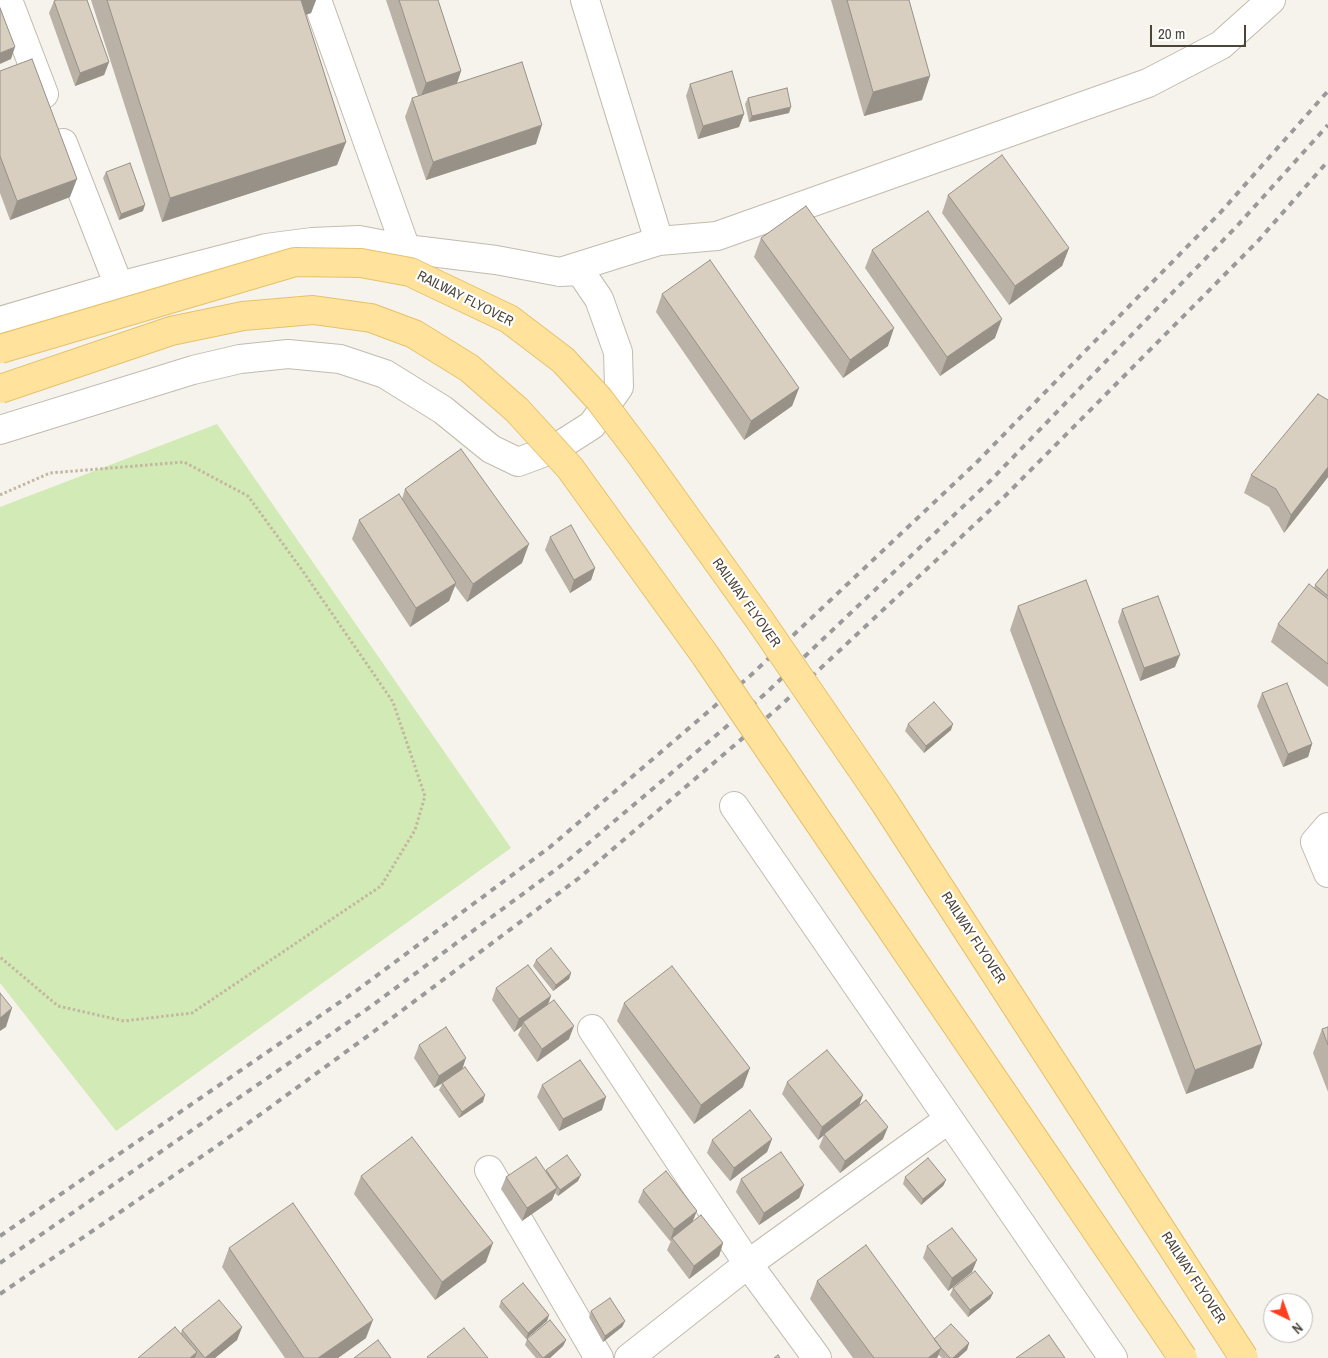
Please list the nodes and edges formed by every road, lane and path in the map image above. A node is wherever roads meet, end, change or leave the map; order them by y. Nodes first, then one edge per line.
1 (8, 0) edge
2 (317, 0) edge
3 (585, 0) edge
4 (1271, 0) edge
5 (659, 241) junction
6 (406, 249) junction
7 (560, 272) junction
8 (119, 286) junction
9 (0, 322) edge
10 (0, 349) edge
11 (0, 389) edge
12 (0, 430) edge
13 (0, 495) edge
14 (734, 806) dead end
15 (1328, 827) edge
16 (1328, 873) edge
17 (0, 957) edge
18 (592, 1029) dead end
19 (949, 1119) junction
20 (489, 1170) dead end
21 (748, 1264) junction
22 (599, 1358) edge
23 (629, 1358) edge
24 (817, 1358) edge
25 (1113, 1358) edge
26 (1183, 1358) edge
27 (1244, 1358) edge

1 - 8 street
2 - 6 street
3 - 5 street
4 - 5 street
5 - 7 street
6 - 7 street
6 - 8 street
7 - 12 street
8 - 9 street
10 - 27 main road, RAILWAY FLYOVER, bridge
11 - 26 main road, bridge
13 - 17 path
14 - 19 street
15 - 16 street
18 - 21 street
19 - 21 street
19 - 25 street
20 - 22 street
21 - 23 street
21 - 24 street

